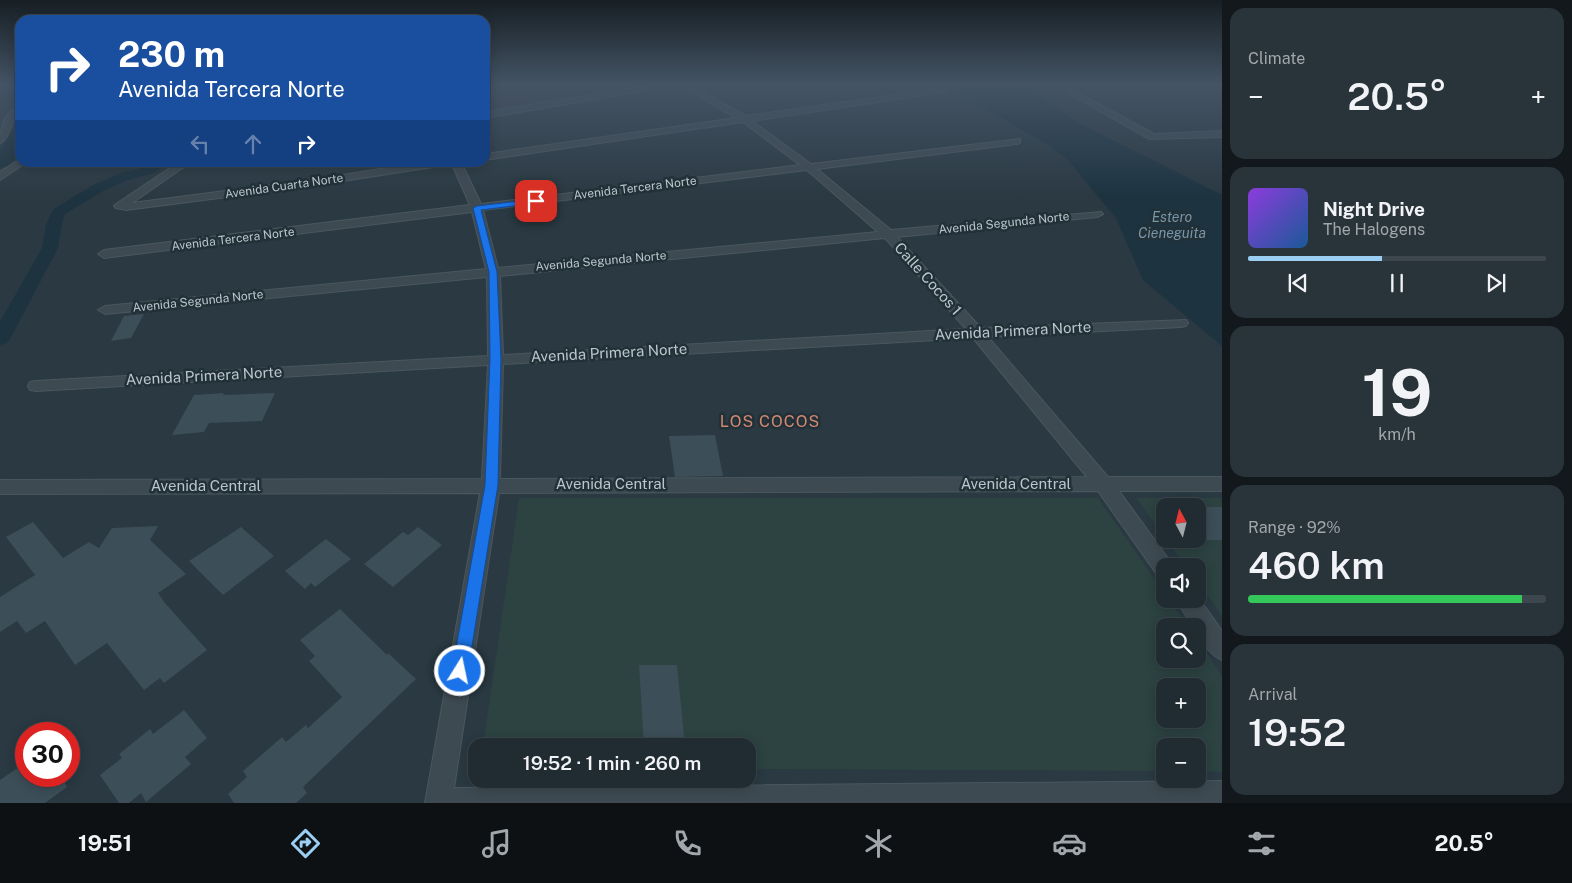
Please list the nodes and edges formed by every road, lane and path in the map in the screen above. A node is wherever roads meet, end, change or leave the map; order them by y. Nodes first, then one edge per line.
1 (8, 121) edge
2 (727, 121) edge
3 (747, 121) edge
4 (1124, 121) edge
5 (1222, 134) edge
6 (0, 140) edge
7 (1017, 140) dead end
8 (490, 156) edge
9 (809, 166) junction
10 (15, 167) edge
11 (178, 167) edge
12 (413, 167) edge
13 (458, 167) edge
14 (0, 177) edge
15 (121, 207) joint
16 (477, 208) junction
17 (1097, 214) dead end
18 (888, 234) junction
19 (104, 254) dead end
20 (493, 272) junction
21 (105, 310) dead end
22 (1181, 323) dead end
23 (977, 333) junction
24 (496, 359) junction
25 (36, 386) dead end
26 (1103, 484) junction
27 (1222, 484) edge
28 (491, 485) junction
29 (0, 487) edge
30 (1156, 558) edge
31 (1192, 608) edge
32 (1222, 650) edge
33 (1222, 794) edge
34 (438, 802) edge

1 - 6 street
2 - 8 street
3 - 9 street, Calle Cocos 1
4 - 5 street
7 - 9 street, Avenida Tercera Norte
9 - 16 street, Avenida Tercera Norte
9 - 18 street, Calle Cocos 1
10 - 14 street
11 - 15 street
12 - 15 street, Avenida Cuarta Norte
13 - 16 street
16 - 19 street, Avenida Tercera Norte
16 - 20 street
17 - 18 street, Avenida Segunda Norte
18 - 20 street, Avenida Segunda Norte
18 - 23 street, Calle Cocos 1
20 - 21 street, Avenida Segunda Norte
20 - 24 street
22 - 23 street, Avenida Primera Norte
23 - 24 street, Avenida Primera Norte
23 - 26 street, Calle Cocos 1
24 - 25 street, Avenida Primera Norte
24 - 28 street
26 - 27 street, Avenida Central
26 - 28 street, Avenida Central
26 - 30 street, Calle Cocos 1
28 - 29 street, Avenida Central
28 - 34 street
31 - 32 street
33 - 34 street

